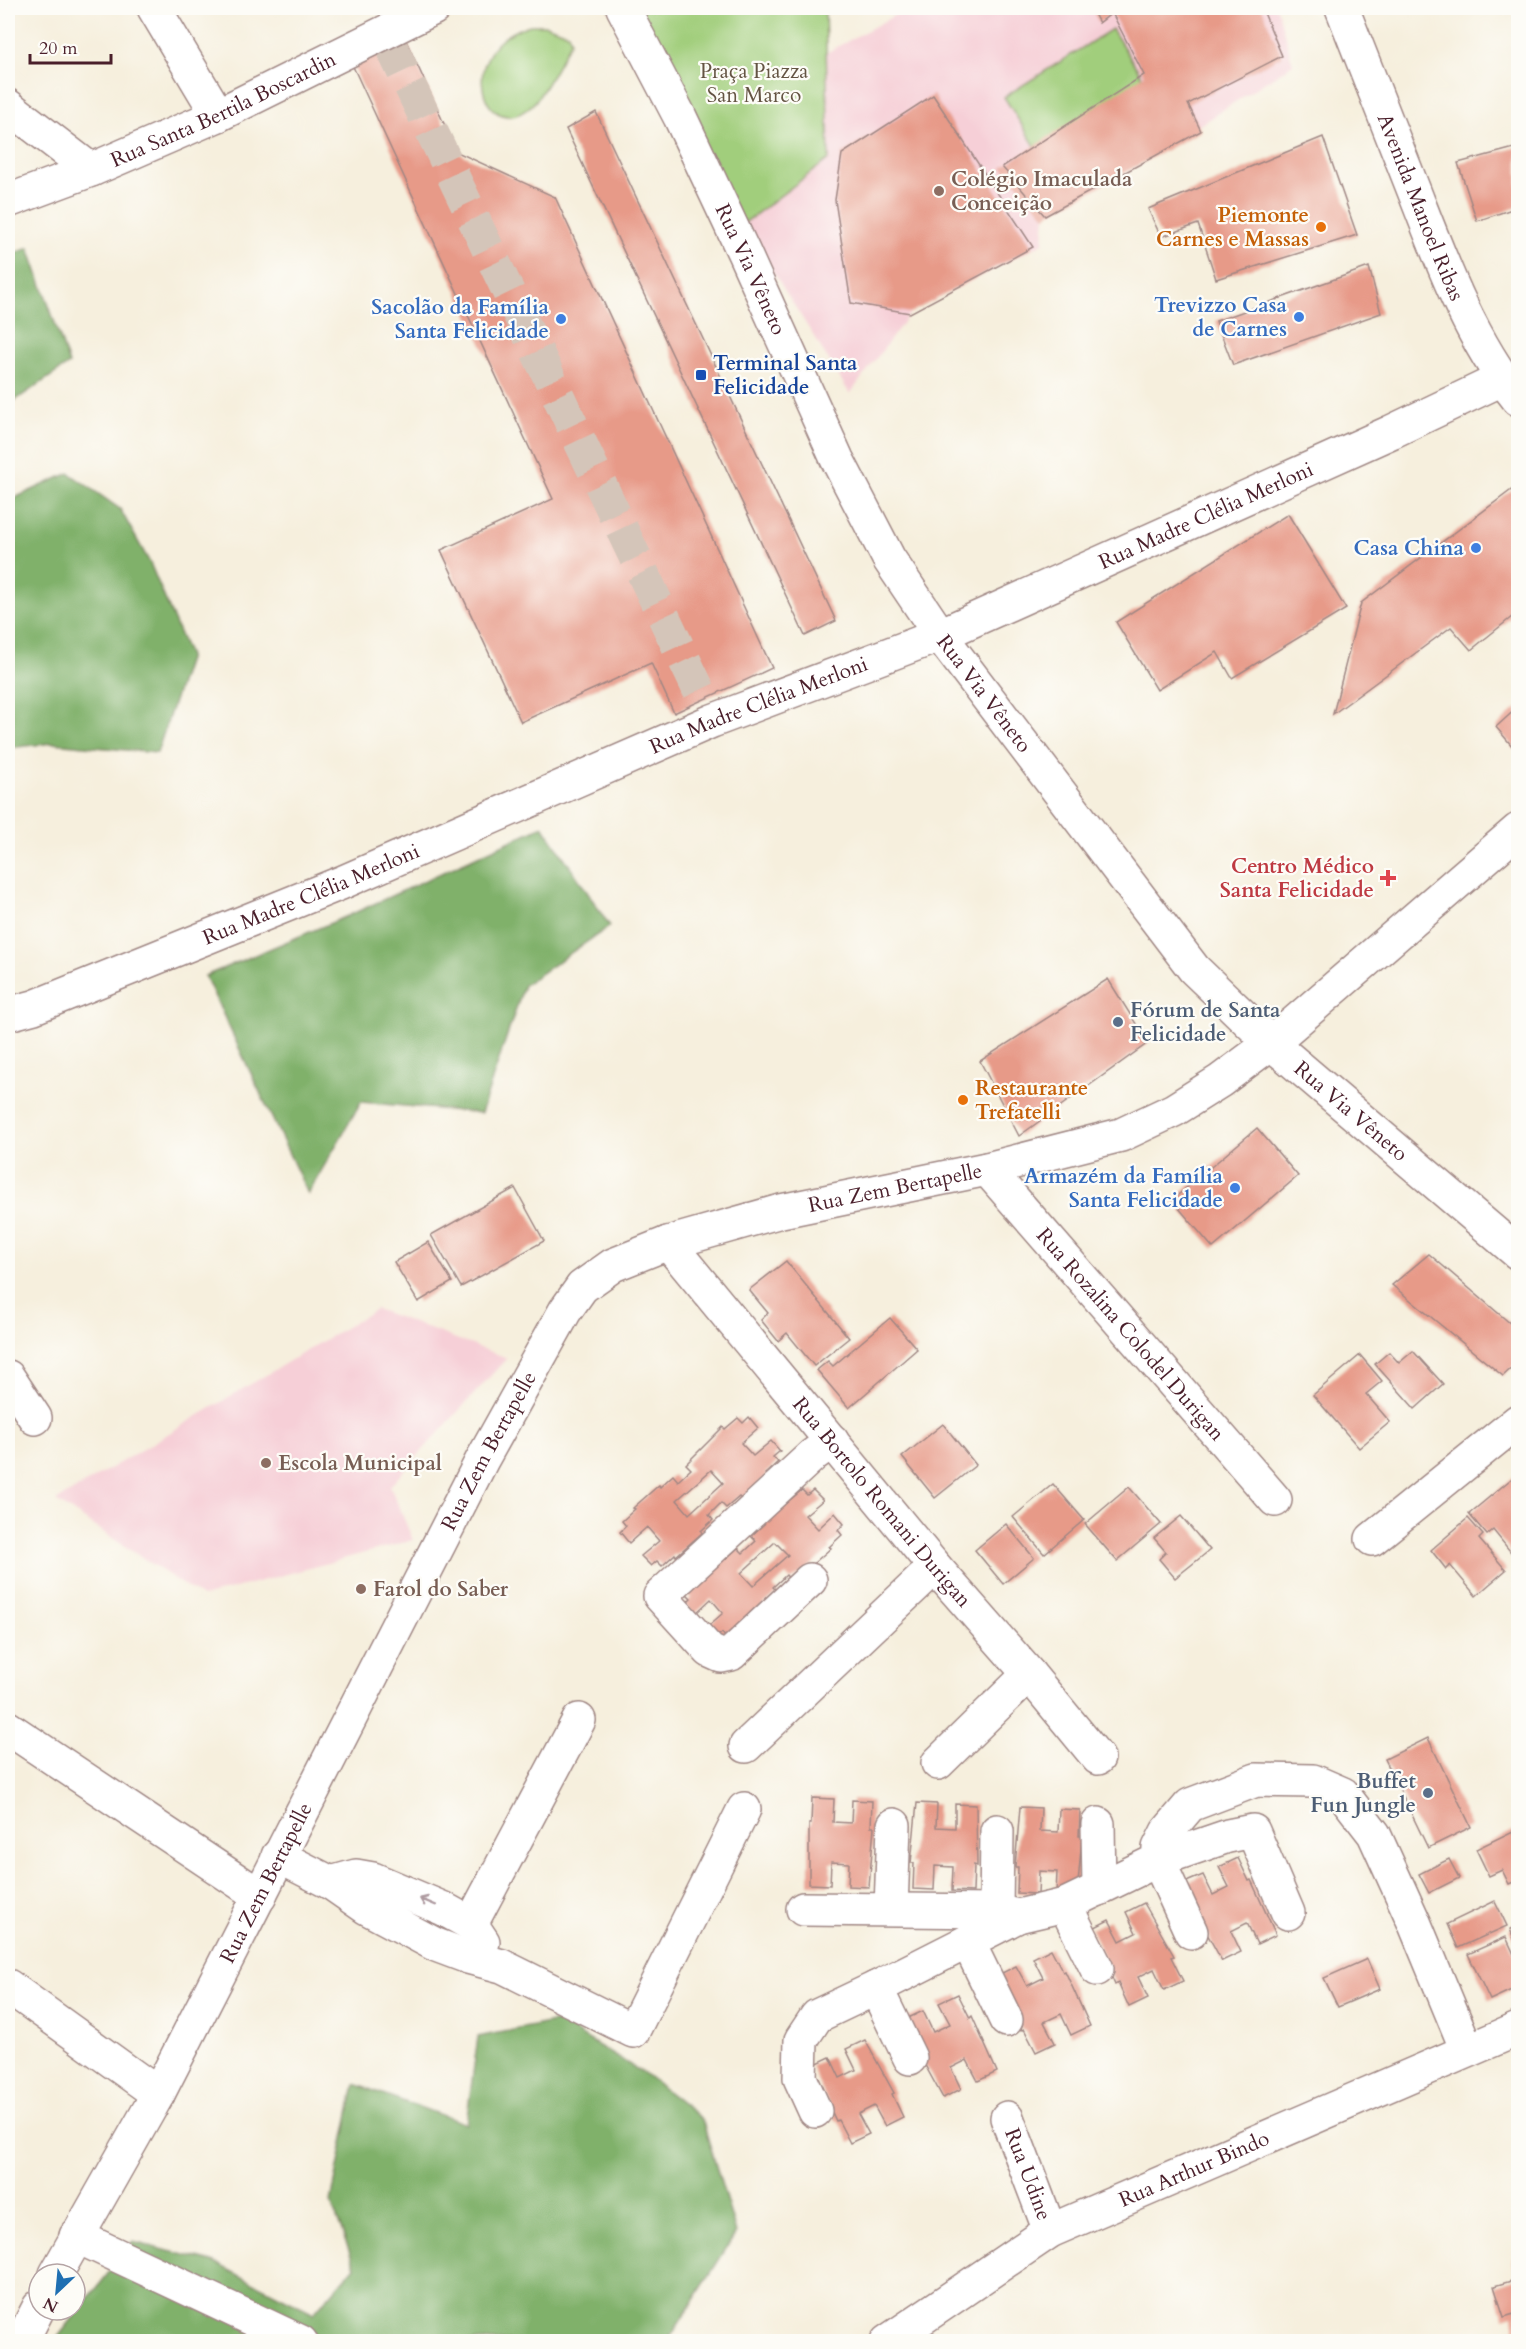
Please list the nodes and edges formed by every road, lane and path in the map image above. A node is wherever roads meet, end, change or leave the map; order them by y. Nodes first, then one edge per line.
1 (154, 8) edge
2 (434, 8) edge
3 (623, 8) edge
4 (1342, 8) edge
5 (8, 106) edge
6 (218, 115) junction
7 (91, 170) junction
8 (8, 201) edge
9 (1510, 389) edge
10 (940, 635) junction
11 (1518, 830) edge
12 (8, 1014) edge
13 (1271, 1043) junction
14 (987, 1169) junction
15 (668, 1243) junction
16 (1518, 1253) edge
17 (8, 1377) edge
18 (35, 1418) dead end
19 (1518, 1421) edge
20 (832, 1441) junction
21 (1275, 1500) dead end
22 (1372, 1539) dead end
23 (935, 1567) junction
24 (810, 1580) dead end
25 (1029, 1674) junction
26 (579, 1720) dead end
27 (8, 1728) edge
28 (746, 1746) dead end
29 (1098, 1758) dead end
30 (938, 1763) dead end
31 (744, 1809) dead end
32 (1098, 1824) dead end
33 (894, 1825) dead end
34 (997, 1831) dead end
35 (278, 1856) junction
36 (1158, 1860) junction
37 (331, 1883) junction
38 (1099, 1889) junction
39 (260, 1896) junction
40 (1065, 1905) junction
41 (803, 1909) dead end
42 (891, 1909) junction
43 (1007, 1913) junction
44 (1288, 1913) dead end
45 (471, 1924) junction
46 (1191, 1932) dead end
47 (968, 1942) junction
48 (502, 1966) junction
49 (1097, 1969) dead end
50 (8, 1986) edge
51 (876, 1988) junction
52 (1006, 2020) dead end
53 (1518, 2029) edge
54 (1467, 2050) junction
55 (910, 2058) dead end
56 (158, 2094) junction
57 (815, 2111) dead end
58 (1007, 2118) dead end
59 (1050, 2231) junction
60 (76, 2236) junction
61 (62, 2262) edge
62 (31, 2322) edge
63 (21, 2342) edge
64 (301, 2342) edge
65 (887, 2342) edge

1 - 6 street
2 - 6 street, Rua Santa Bertila Boscardin
3 - 10 street, Rua Via Vêneto
4 - 9 street, Avenida Manoel Ribas
5 - 7 street
6 - 7 street, Rua Santa Bertila Boscardin
7 - 8 street, Rua Santa Bertila Boscardin
9 - 10 street, Rua Madre Clélia Merloni
10 - 12 street, Rua Madre Clélia Merloni
10 - 13 street, Rua Via Vêneto
11 - 13 street, Rua Zem Bertapelle
13 - 14 street, Rua Zem Bertapelle
13 - 16 street, Rua Via Vêneto
14 - 15 street, Rua Zem Bertapelle
14 - 21 street, Rua Rozalina Colodel Durigan
15 - 20 street, Rua Bortolo Romani Durigan
15 - 35 street, Rua Zem Bertapelle
17 - 18 street
19 - 22 street
20 - 23 street, Rua Bortolo Romani Durigan
20 - 24 street
23 - 25 street, Rua Bortolo Romani Durigan
23 - 28 street
25 - 29 street, Rua Bortolo Romani Durigan
25 - 30 street
26 - 45 street
27 - 39 street
31 - 48 street
32 - 38 street
33 - 42 street
34 - 43 street
35 - 37 street
35 - 39 street, Rua Zem Bertapelle
36 - 38 street
36 - 44 street
36 - 46 street
36 - 54 street
45 -> 37 street
37 - 48 street
38 - 40 street
39 - 56 street, Rua Zem Bertapelle
40 - 43 street
40 - 49 street
41 - 42 street
42 - 43 street
43 - 47 street
45 - 48 street
47 - 51 street
47 - 52 street
50 - 56 street
51 - 55 street
51 - 57 street
53 - 54 street, Rua Arthur Bindo
54 - 59 street, Rua Arthur Bindo
56 - 60 street, Rua Zem Bertapelle
58 - 59 street, Rua Udine
59 - 65 street, Rua Arthur Bindo
60 - 61 street, Rua Zem Bertapelle
60 - 64 street
62 - 63 street

